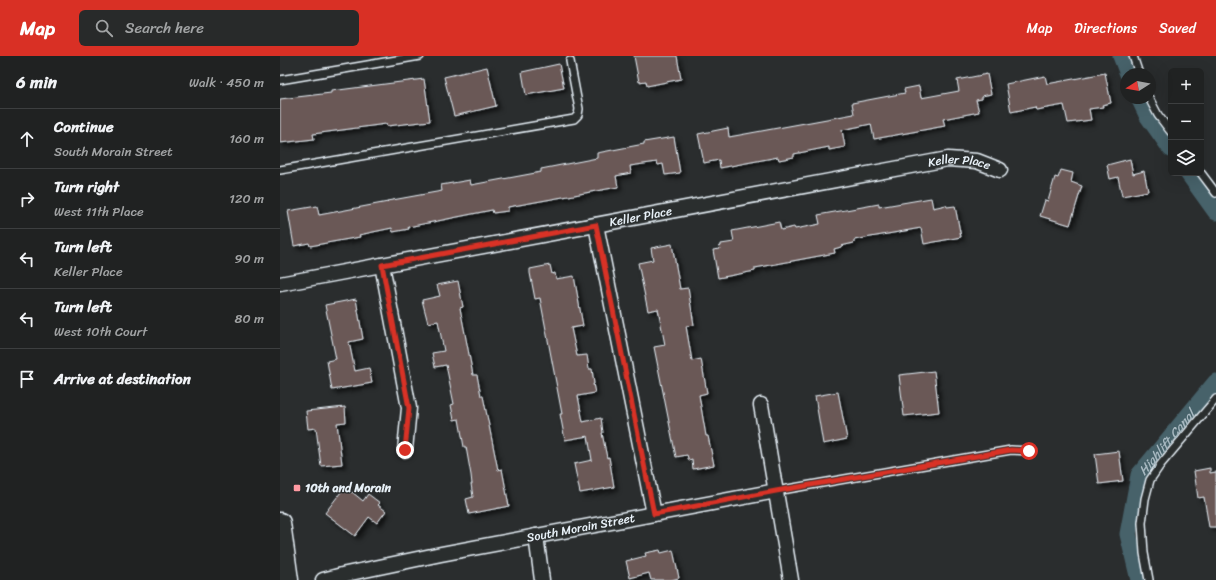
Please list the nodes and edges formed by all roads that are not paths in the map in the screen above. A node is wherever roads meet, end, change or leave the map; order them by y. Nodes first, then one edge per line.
1 (420, 56) edge
2 (1132, 56) edge
3 (570, 61) dead end
4 (1137, 68) edge
5 (280, 80) edge
6 (1152, 104) edge
7 (1168, 128) edge
8 (280, 170) edge
9 (1000, 170) dead end
10 (1204, 176) edge
11 (1216, 193) edge
12 (596, 225) junction
13 (382, 265) junction
14 (280, 284) edge
15 (1216, 399) edge
16 (761, 405) dead end
17 (405, 450) dead end
18 (1029, 451) dead end
19 (776, 491) junction
20 (654, 514) junction
21 (280, 523) edge
22 (536, 536) junction
23 (282, 547) edge
24 (288, 580) edge
25 (323, 580) edge
26 (542, 580) edge
27 (790, 580) edge
28 (1149, 580) edge

1 - 5 lane
2 - 4 lane
3 - 8 lane
6 - 7 lane
9 - 12 street, Keller Place
10 - 11 lane
12 - 13 street, Keller Place
12 - 20 street
13 - 14 street, Keller Place
13 - 17 street
15 - 28 lane
16 - 19 street
18 - 19 lane, South Morain Street
19 - 20 street, South Morain Street
19 - 27 street
20 - 22 street, South Morain Street
21 - 23 main road
22 - 25 street, South Morain Street
22 - 26 street
23 - 24 main road

